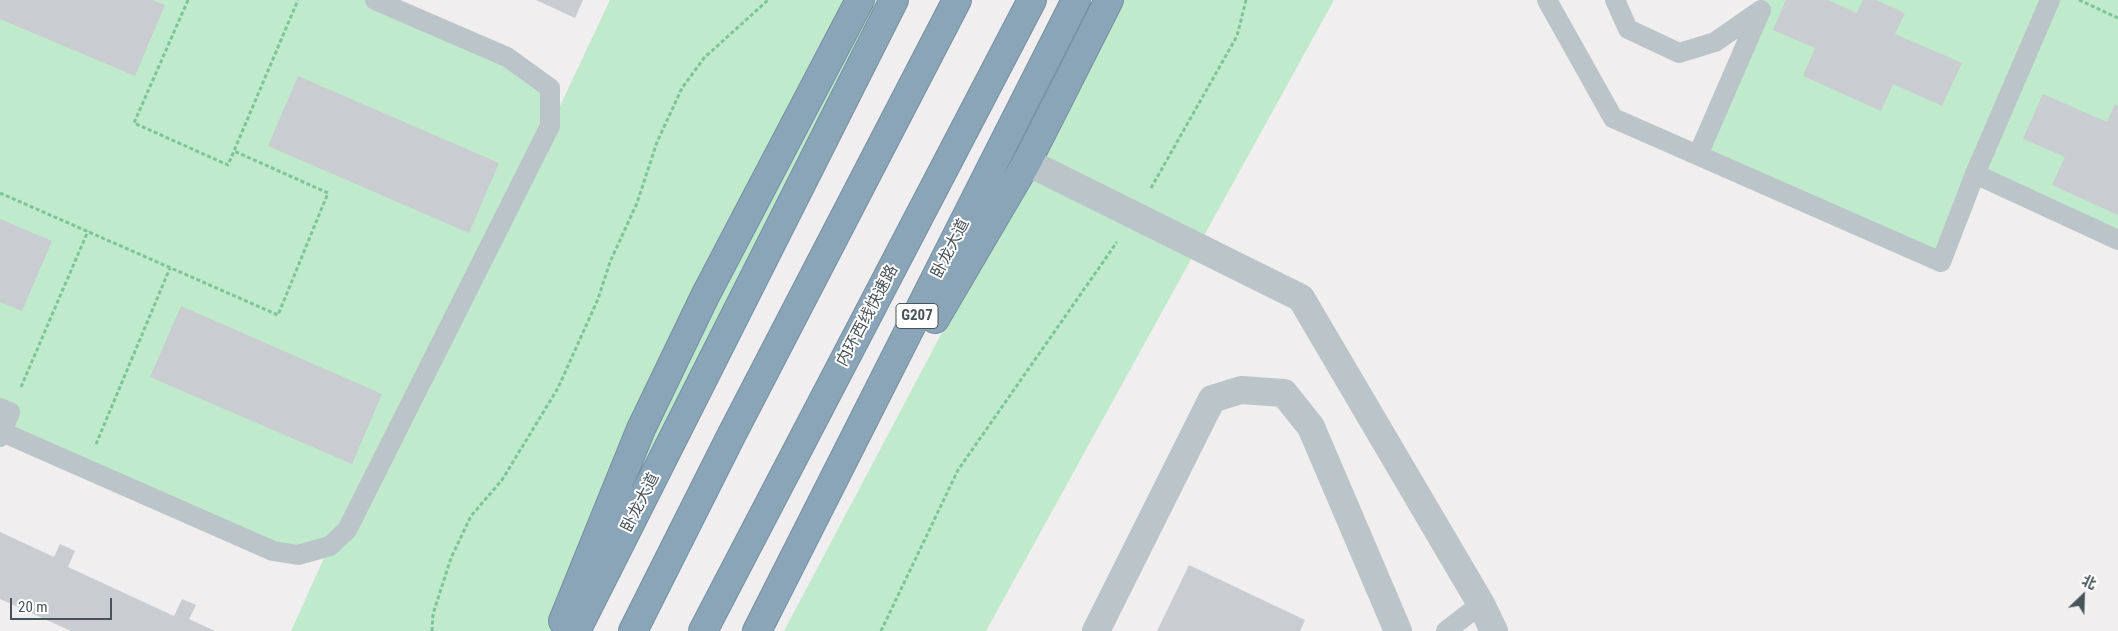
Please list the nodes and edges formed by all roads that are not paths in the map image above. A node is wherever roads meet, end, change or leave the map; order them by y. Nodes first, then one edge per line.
1 (375, 0) edge
2 (860, 0) edge
3 (894, 0) edge
4 (957, 0) edge
5 (1032, 0) edge
6 (1076, 0) edge
7 (1109, 0) edge
8 (1615, 0) edge
9 (2050, 0) edge
10 (1550, 2) edge
11 (1763, 5) edge
12 (1698, 155) junction
13 (1026, 162) junction
14 (1975, 174) junction
15 (2118, 240) edge
16 (5, 410) edge
17 (1, 434) edge
18 (788, 570) junction
19 (1481, 604) junction
20 (559, 631) edge
21 (576, 631) edge
22 (632, 631) edge
23 (703, 631) edge
24 (757, 631) edge
25 (1096, 631) edge
26 (1398, 631) edge
27 (1446, 631) edge
28 (1494, 631) edge

1 - 17 lane
2 - 20 highway
3 - 21 highway, 卧龙大道
4 - 22 highway
5 - 23 highway, 内环西线快速路
6 - 18 highway, 卧龙大道 / G207
7 - 13 highway
8 - 11 lane
9 - 14 lane
10 - 12 lane
11 - 12 lane
12 - 14 lane
13 - 18 highway
13 - 19 street
14 - 15 lane
16 - 17 lane
18 - 24 highway, 卧龙大道 / G207
19 - 27 lane
19 - 28 street
25 - 26 street

